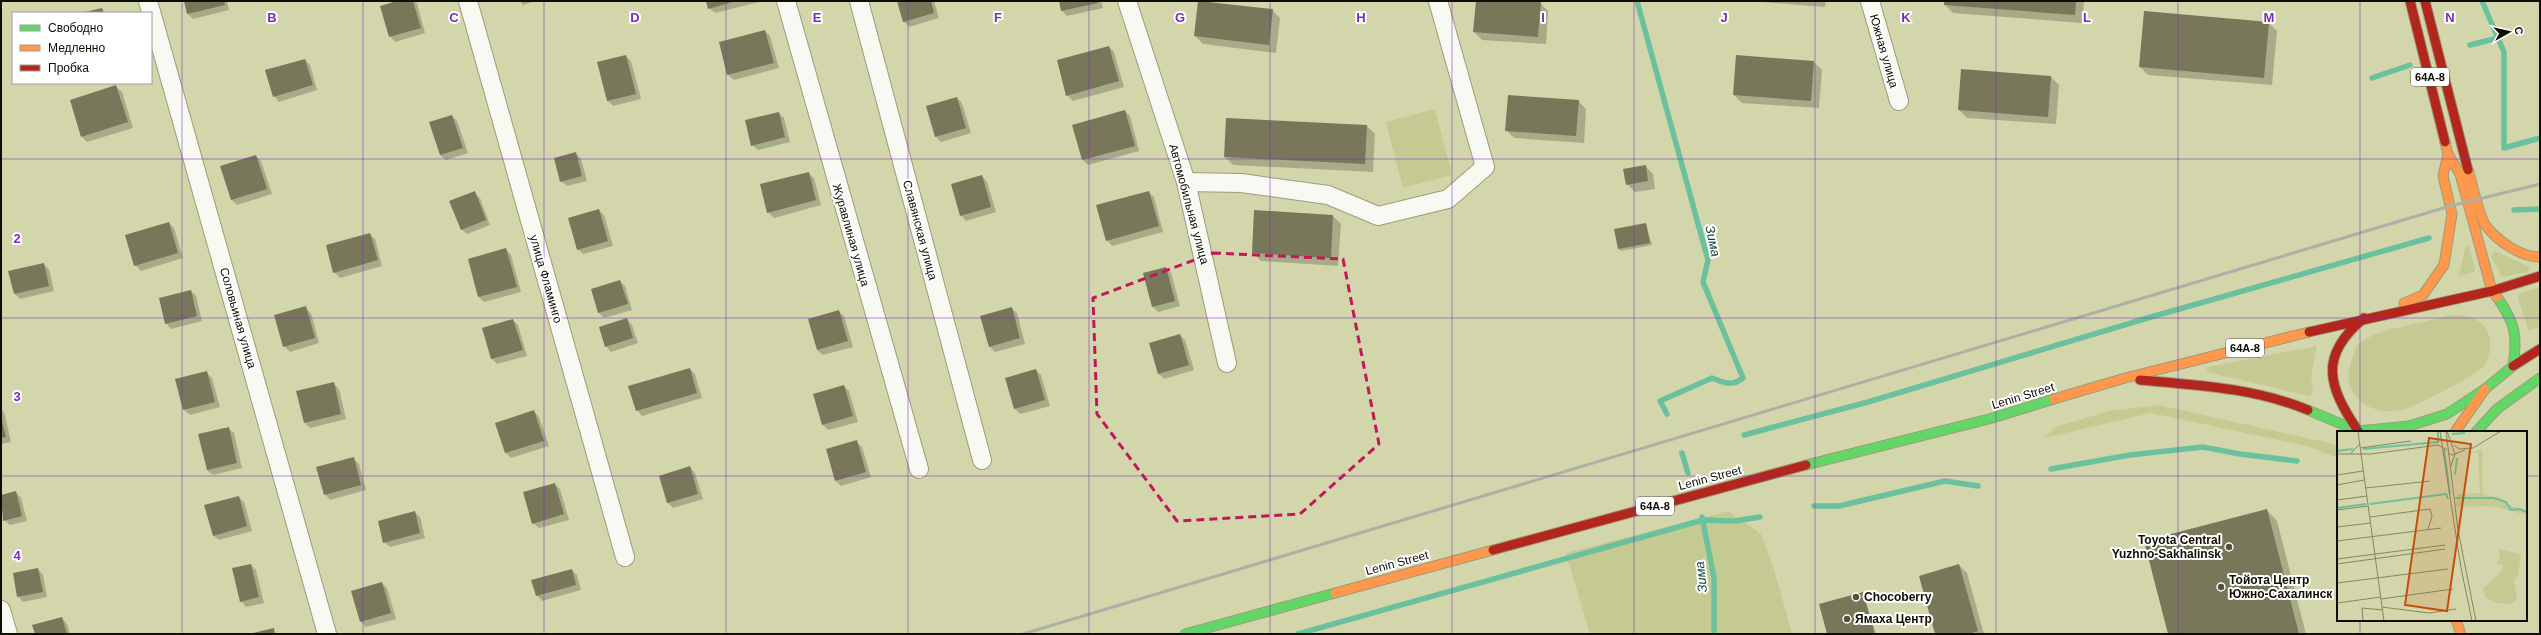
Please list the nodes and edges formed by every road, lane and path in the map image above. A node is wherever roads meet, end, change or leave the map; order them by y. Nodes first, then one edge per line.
1 (148, 1) edge
2 (468, 1) edge
3 (786, 1) edge
4 (859, 1) edge
5 (1128, 1) edge
6 (1438, 1) edge
7 (1870, 1) edge
8 (2410, 1) edge
9 (2425, 1) edge
10 (151, 12) edge
11 (152, 15) edge
12 (1898, 101) dead end
13 (2448, 154) junction
14 (1186, 182) junction
15 (2540, 257) edge
16 (2540, 276) edge
17 (2492, 291) junction
18 (2364, 318) junction
19 (2540, 349) edge
20 (1227, 363) dead end
21 (2513, 366) junction
22 (2125, 378) junction
23 (2540, 378) edge
24 (2485, 389) junction
25 (2356, 431) edge
26 (2357, 431) edge
27 (2366, 431) edge
28 (2456, 431) edge
29 (2477, 431) edge
30 (982, 460) dead end
31 (919, 469) dead end
32 (625, 557) dead end
33 (1, 610) edge
34 (2456, 621) edge
35 (8, 634) edge
36 (327, 634) edge
37 (1185, 634) edge
38 (2461, 634) edge

1 - 10 street, Соловьиная улица
2 - 32 street, улица Фламинго
3 - 31 street, Журавлиная улица
4 - 30 street, Славянская улица
5 - 14 street, Автомобильная улица
6 - 14 street
7 - 12 street, Южная улица
8 - 13 main road, 64А-8
9 - 15 main road
11 - 36 street, Соловьиная улица
13 - 17 main road
13 - 18 main road, 64А-8
14 - 20 street, Автомобильная улица
16 - 17 main road
17 - 18 main road, 64А-8
17 - 21 main road
18 - 22 main road, Lenin Street / 64А-8
18 - 26 main road, 64А-8
19 - 21 main road
21 - 24 main road, 64А-8
22 - 25 main road, Lenin Street / 64А-8
22 - 37 main road, Lenin Street / 64А-8
23 - 29 main road
24 - 27 main road, 64А-8
24 - 28 main road
33 - 35 street
34 - 38 main road

